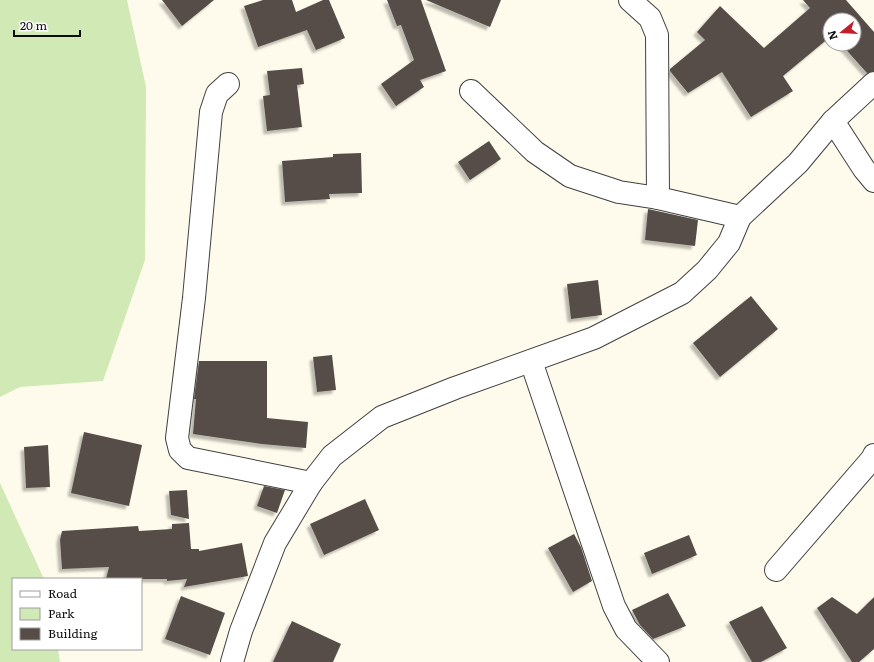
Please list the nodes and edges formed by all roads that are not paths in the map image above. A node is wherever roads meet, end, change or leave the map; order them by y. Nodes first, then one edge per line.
1 (630, 0) edge
2 (874, 83) edge
3 (228, 84) dead end
4 (471, 91) dead end
5 (833, 121) junction
6 (874, 181) edge
7 (658, 198) junction
8 (740, 217) junction
9 (531, 362) junction
10 (874, 455) edge
11 (311, 483) junction
12 (776, 570) dead end
13 (232, 662) edge
14 (658, 662) edge

1 - 7 street
2 - 5 street
3 - 11 street
4 - 7 street
5 - 6 street
5 - 8 street
7 - 8 street
8 - 9 street
9 - 11 street
9 - 14 street
10 - 12 street
11 - 13 street

